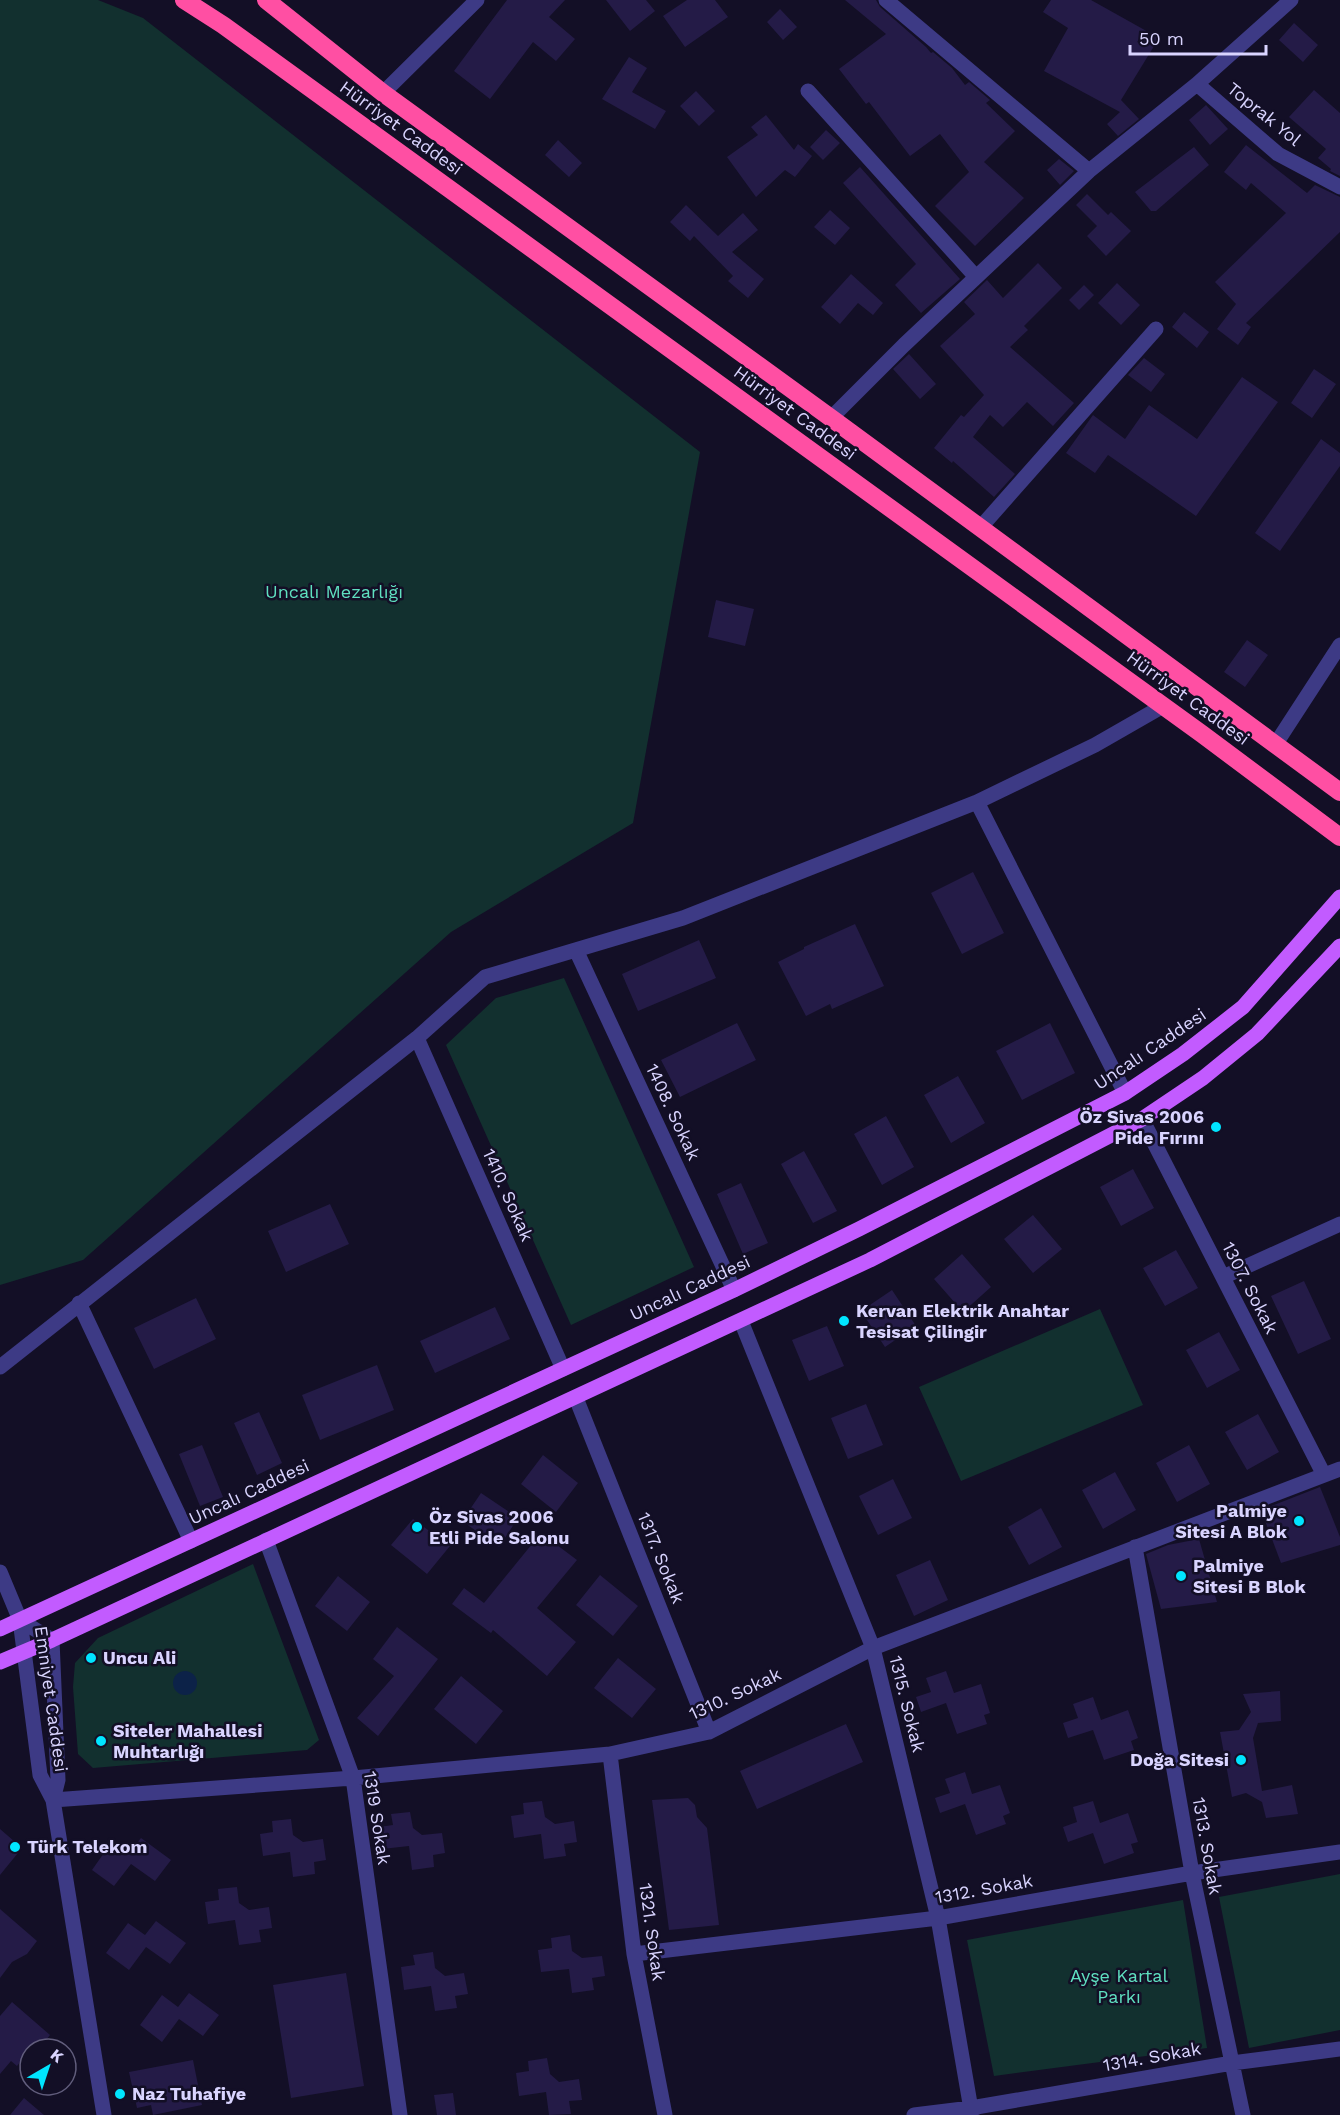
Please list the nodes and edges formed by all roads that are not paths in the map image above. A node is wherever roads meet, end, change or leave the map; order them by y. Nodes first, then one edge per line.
1 (184, 0) edge
2 (266, 0) edge
3 (477, 0) edge
4 (886, 0) edge
5 (1291, 0) edge
6 (1197, 84) junction
7 (808, 91) dead end
8 (383, 93) junction
9 (1089, 171) junction
10 (1340, 187) edge
11 (976, 277) junction
12 (1156, 329) dead end
13 (831, 418) junction
14 (980, 528) junction
15 (1340, 645) edge
16 (1163, 705) junction
17 (1275, 745) junction
18 (1340, 792) edge
19 (977, 802) junction
20 (1340, 837) edge
21 (1340, 897) edge
22 (1340, 946) edge
23 (576, 950) junction
24 (417, 1038) junction
25 (1125, 1093) junction
26 (1142, 1119) junction
27 (1340, 1224) edge
28 (1223, 1277) junction
29 (734, 1290) junction
30 (79, 1303) junction
31 (741, 1321) junction
32 (0, 1367) edge
33 (563, 1369) junction
34 (576, 1398) junction
35 (1340, 1469) edge
36 (1324, 1475) junction
37 (267, 1540) junction
38 (191, 1541) junction
39 (1135, 1547) junction
40 (0, 1572) edge
41 (20, 1620) junction
42 (0, 1629) edge
43 (52, 1640) junction
44 (873, 1648) junction
45 (25, 1650) junction
46 (0, 1662) edge
47 (708, 1732) junction
48 (610, 1754) junction
49 (353, 1778) junction
50 (53, 1800) junction
51 (1340, 1852) edge
52 (1192, 1873) junction
53 (938, 1918) junction
54 (634, 1954) junction
55 (1340, 2049) edge
56 (1232, 2063) junction
57 (971, 2112) edge
58 (104, 2115) edge
59 (400, 2115) edge
60 (665, 2115) edge
61 (914, 2115) edge
62 (1243, 2115) edge

1 - 16 highway, Hürriyet Caddesi
2 - 8 highway, Hürriyet Caddesi
3 - 8 street
4 - 9 street
5 - 6 street
6 - 9 street
6 - 10 street, Toprak Yol
7 - 11 street
8 - 13 highway, Hürriyet Caddesi
9 - 11 street
11 - 13 street
12 - 14 street
13 - 14 highway, Hürriyet Caddesi
14 - 17 highway, Hürriyet Caddesi
15 - 17 street
16 - 19 street
16 - 20 highway, Hürriyet Caddesi
17 - 18 highway, Hürriyet Caddesi
19 - 23 street
19 - 25 street
21 - 25 main road, Uncalı Caddesi
22 - 26 main road
23 - 24 street
23 - 29 street, 1408. Sokak
24 - 30 street
24 - 33 street, 1410. Sokak
25 - 29 main road, Uncalı Caddesi
26 - 28 street, 1307. Sokak
26 - 31 main road
27 - 28 street
28 - 36 street, 1307. Sokak
29 - 33 main road, Uncalı Caddesi
30 - 32 street
30 - 38 street
31 - 34 main road
31 - 44 street, 1315. Sokak
33 - 38 main road, Uncalı Caddesi
34 - 37 main road
34 - 47 street, 1317. Sokak
35 - 36 street, 1310. Sokak
36 - 39 street, 1310. Sokak
37 - 43 main road
37 - 49 street, 1319 Sokak
38 - 41 main road, Uncalı Caddesi
39 - 44 street, 1310. Sokak
39 - 52 street, 1313. Sokak
40 - 41 street
41 - 42 main road, Uncalı Caddesi
41 - 43 street, Emniyet Caddesi
41 - 45 street, Emniyet Caddesi
43 - 45 main road
43 - 50 street, Emniyet Caddesi
44 - 47 street, 1310. Sokak
44 - 53 street, 1315. Sokak
45 - 46 main road
45 - 50 street, Emniyet Caddesi
47 - 48 street, 1310. Sokak
48 - 49 street, 1310. Sokak
48 - 54 street, 1321. Sokak
49 - 50 street, 1310. Sokak
49 - 59 street, 1319 Sokak
50 - 58 street, Emniyet Caddesi
51 - 52 street, 1312. Sokak
52 - 53 street, 1312. Sokak
52 - 56 street, 1313. Sokak
53 - 54 street, 1312. Sokak
53 - 57 street, 1315. Sokak
54 - 60 street, 1321. Sokak
55 - 56 street, 1314. Sokak
56 - 57 street, 1314. Sokak
56 - 62 street, 1313. Sokak
57 - 61 street, 1314. Sokak

